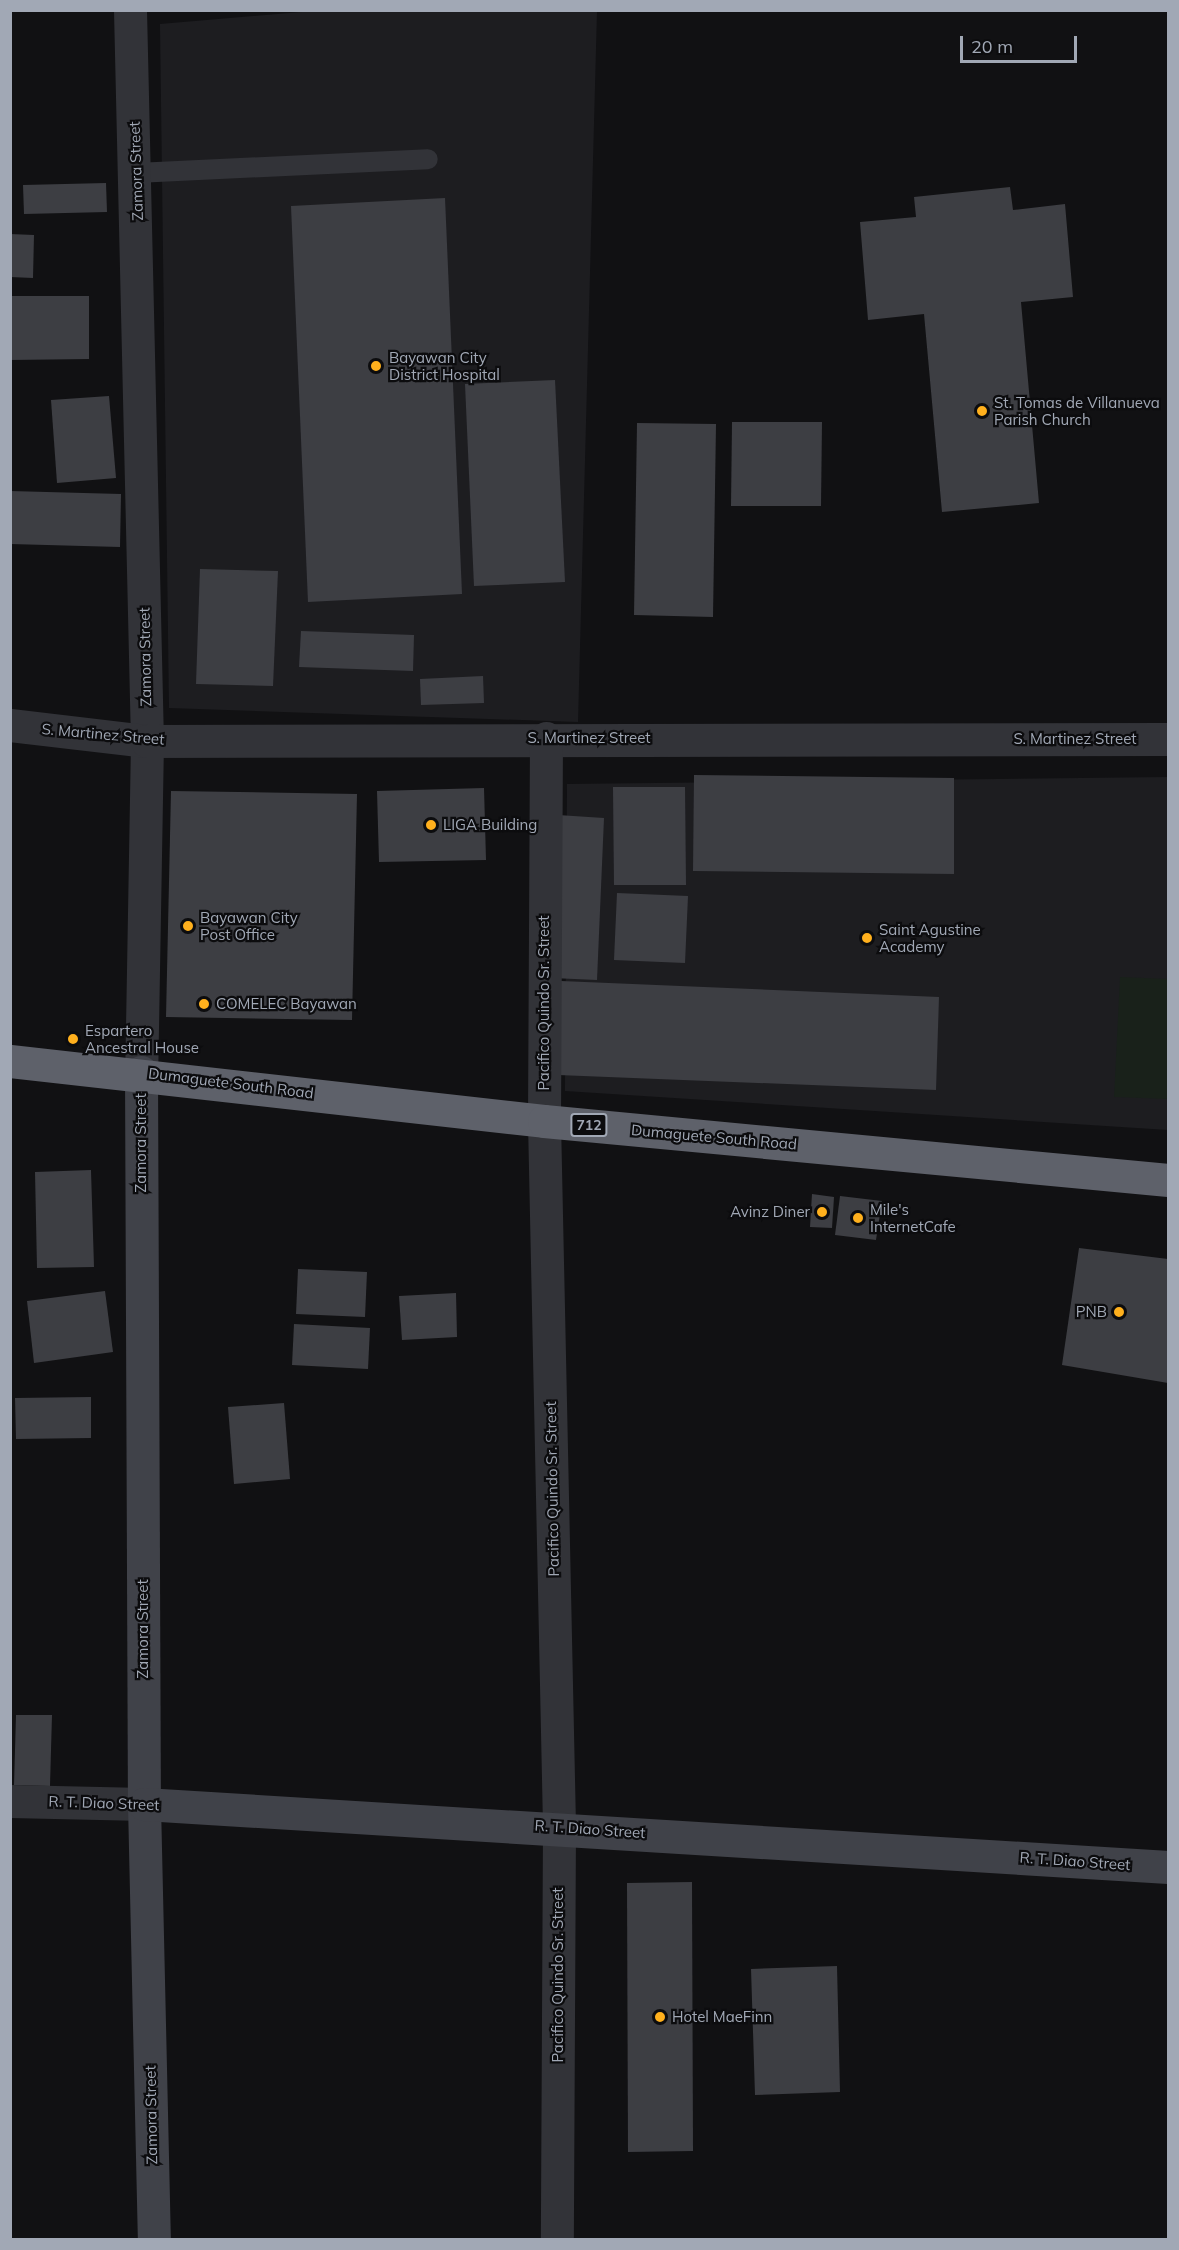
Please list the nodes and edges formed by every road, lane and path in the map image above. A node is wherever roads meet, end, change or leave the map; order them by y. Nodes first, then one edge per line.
1 (130, 10) edge
2 (428, 159) dead end
3 (136, 173) junction
4 (10, 725) edge
5 (546, 738) junction
6 (1168, 739) edge
7 (147, 741) junction
8 (10, 1061) edge
9 (141, 1072) junction
10 (544, 1121) junction
11 (1168, 1180) edge
12 (10, 1801) edge
13 (144, 1804) junction
14 (559, 1827) junction
15 (1168, 1867) edge
16 (154, 2240) edge
17 (557, 2240) edge

1 - 3 street, Zamora Street
2 - 3 lane
3 - 7 street, Zamora Street
4 - 7 street, S. Martinez Street
5 - 6 street, S. Martinez Street
5 - 7 street, S. Martinez Street
5 - 10 street, Pacifico Quindo Sr. Street
7 - 9 street, Zamora Street
8 - 9 highway, Dumaguete South Road / 712
9 - 10 highway, Dumaguete South Road / 712
9 - 13 street, Zamora Street
10 - 11 highway, Dumaguete South Road / 712
10 - 14 street, Pacifico Quindo Sr. Street
12 - 13 street, R. T. Diao Street
13 - 14 street, R. T. Diao Street
13 - 16 street, Zamora Street
14 - 15 street, R. T. Diao Street
14 - 17 street, Pacifico Quindo Sr. Street

